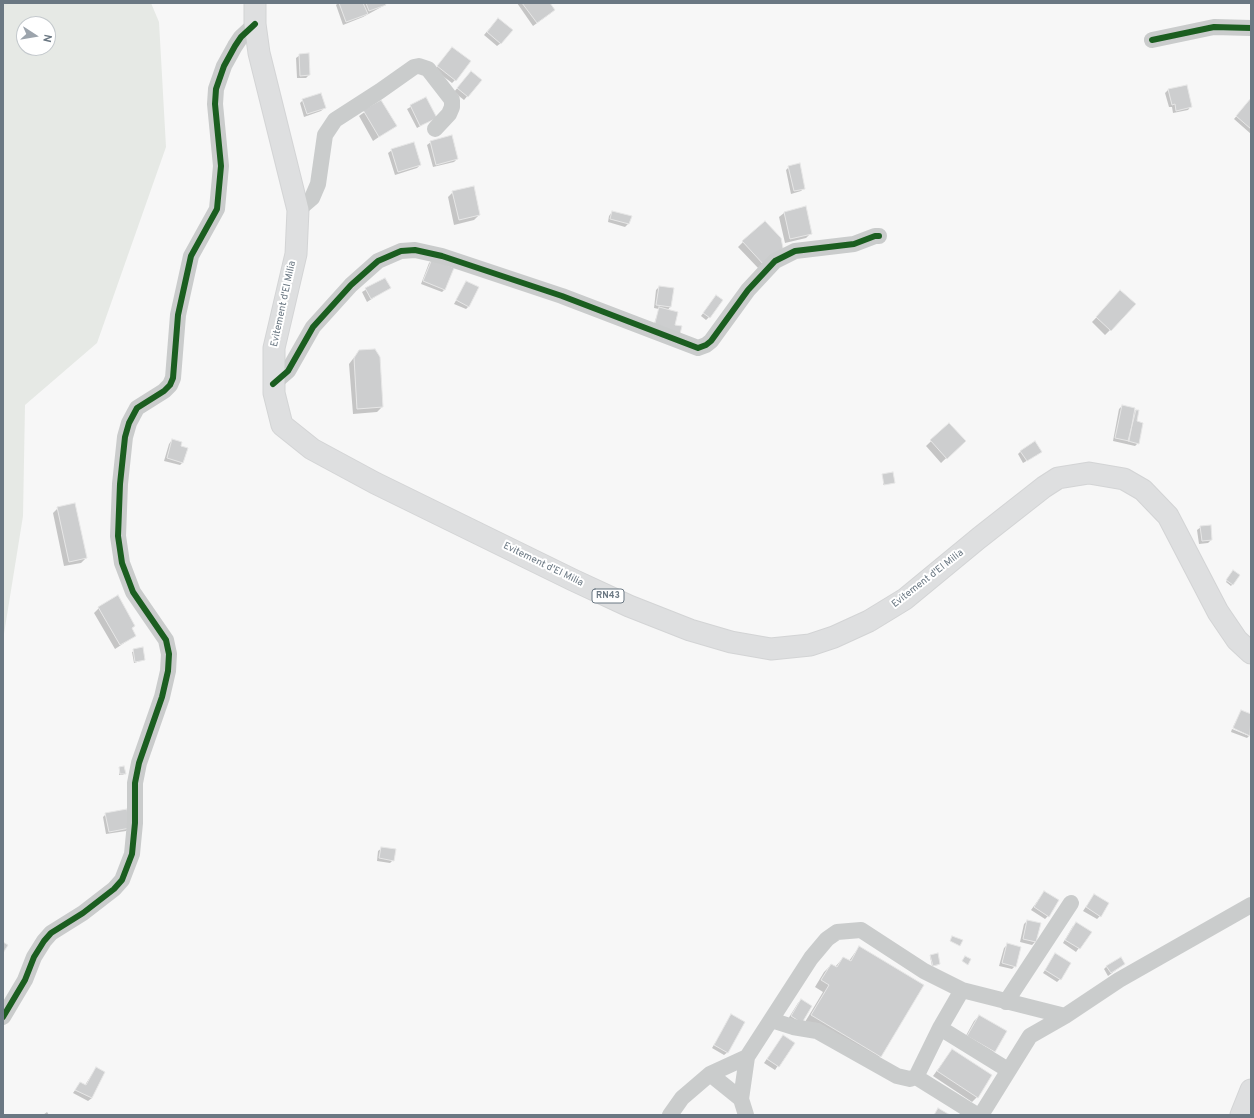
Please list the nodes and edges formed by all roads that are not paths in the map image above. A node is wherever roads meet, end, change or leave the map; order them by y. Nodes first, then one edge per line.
1 (255, 3) edge
2 (255, 24) junction
3 (1251, 28) edge
4 (1152, 40) dead end
5 (435, 129) dead end
6 (298, 210) junction
7 (879, 236) dead end
8 (273, 384) junction
9 (1251, 653) edge
10 (1071, 903) dead end
11 (1251, 905) edge
12 (962, 990) junction
13 (1006, 1002) junction
14 (3, 1016) edge
15 (1065, 1016) junction
16 (771, 1020) junction
17 (940, 1028) junction
18 (747, 1057) junction
19 (1008, 1070) junction
20 (710, 1074) junction
21 (916, 1077) junction
22 (1251, 1090) edge
23 (742, 1099) junction
24 (670, 1115) edge
25 (746, 1115) edge
26 (977, 1115) edge
27 (981, 1115) edge
28 (1241, 1115) edge

1 - 2 main road, Evitement d'El Milia / RN43
2 - 6 main road, Evitement d'El Milia / RN43
2 - 14 street
3 - 4 street
5 - 6 street
6 - 8 main road, Evitement d'El Milia / RN43
7 - 8 street
8 - 9 main road, Evitement d'El Milia / RN43
10 - 13 street
11 - 15 street
12 - 13 street
12 - 16 street
12 - 17 street
13 - 15 street
15 - 19 street
16 - 18 street
16 - 21 street
17 - 19 street
17 - 21 street
18 - 20 street
18 - 23 street
19 - 27 street
20 - 23 street
20 - 24 street
21 - 26 street
22 - 28 main road
23 - 25 street

